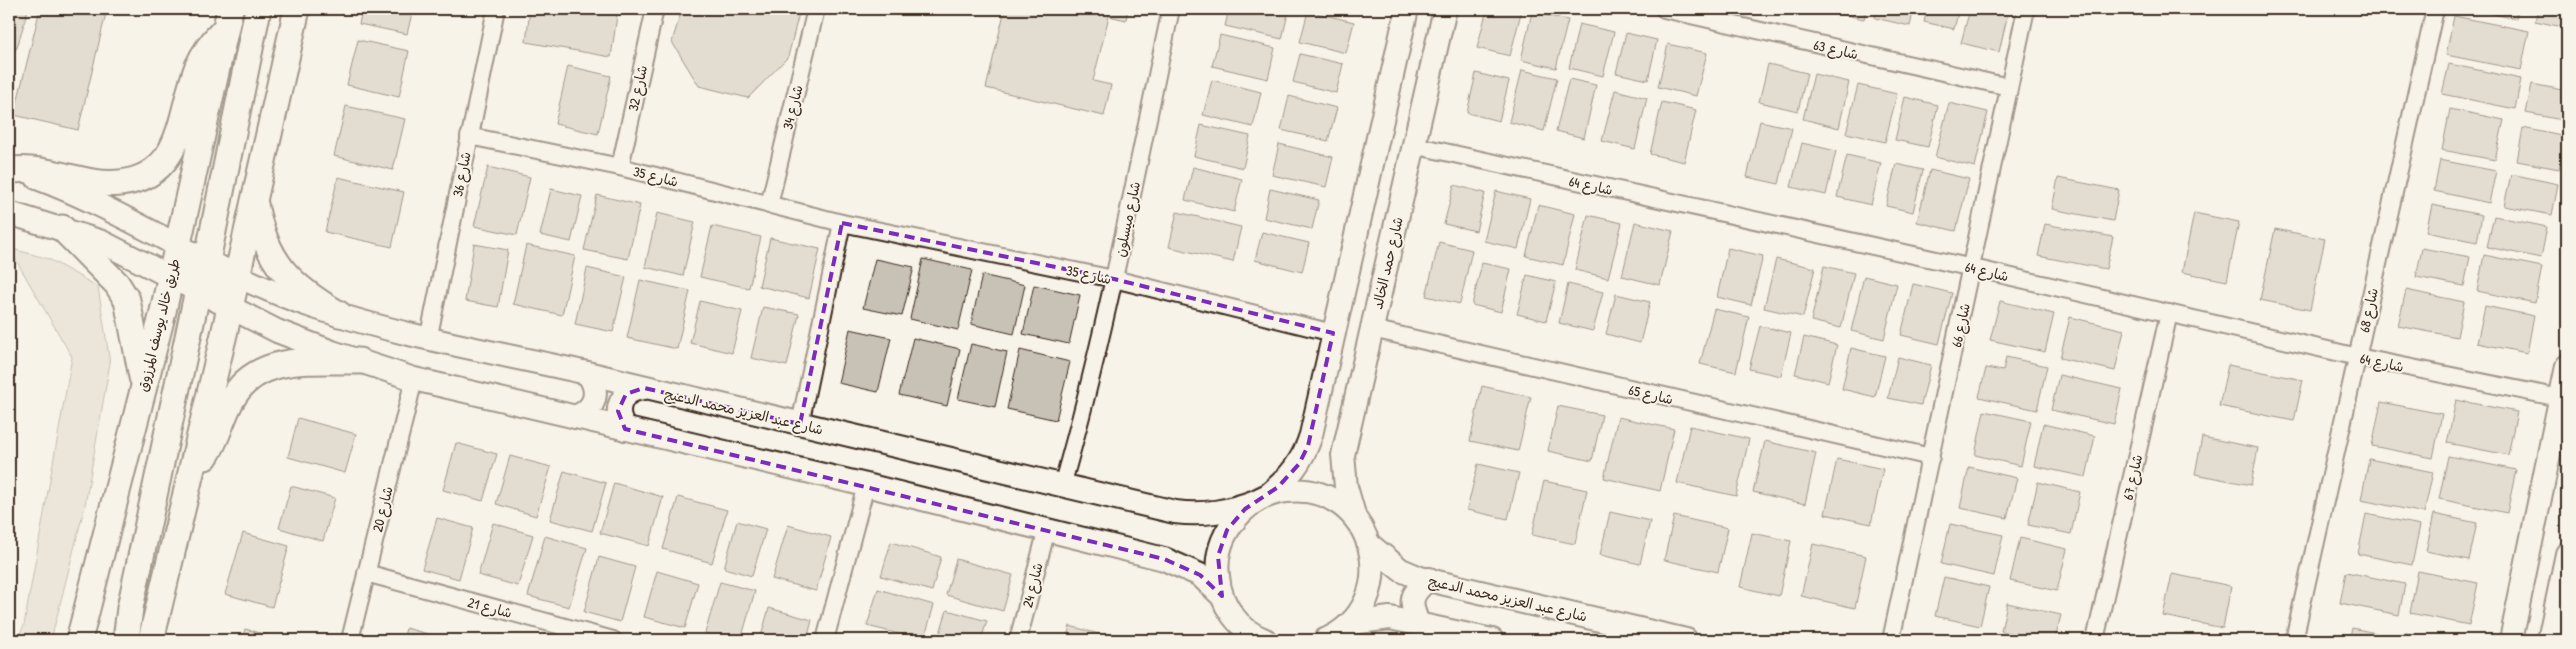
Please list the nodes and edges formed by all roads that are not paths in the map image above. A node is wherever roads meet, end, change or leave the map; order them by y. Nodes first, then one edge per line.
1 (258, 9) edge
2 (297, 9) edge
3 (496, 9) edge
4 (655, 9) edge
5 (816, 9) edge
6 (1171, 9) edge
7 (1407, 9) edge
8 (1445, 9) edge
9 (1664, 9) edge
10 (2026, 9) edge
11 (2435, 9) edge
12 (228, 17) edge
13 (2009, 87) junction
14 (468, 136) junction
15 (1413, 146) junction
16 (620, 167) junction
17 (10, 170) edge
18 (255, 200) junction
19 (769, 205) junction
20 (9, 213) edge
21 (842, 223) junction
22 (62, 228) junction
23 (178, 247) junction
24 (207, 261) junction
25 (1972, 268) junction
26 (237, 275) junction
27 (171, 276) junction
28 (1114, 279) junction
29 (198, 290) junction
30 (230, 307) junction
31 (2170, 313) junction
32 (339, 314) junction
33 (1372, 329) junction
34 (1333, 333) junction
35 (428, 340) junction
36 (2358, 357) junction
37 (359, 361) junction
38 (2567, 366) edge
39 (587, 373) junction
40 (414, 379) junction
41 (144, 387) junction
42 (644, 388) junction
43 (2560, 398) junction
44 (575, 417) junction
45 (800, 424) junction
46 (625, 429) junction
47 (1931, 457) junction
48 (191, 471) junction
49 (866, 485) junction
50 (1062, 486) junction
51 (1262, 498) junction
52 (1355, 518) junction
53 (1047, 529) junction
54 (1370, 545) junction
55 (2567, 554) edge
56 (366, 573) junction
57 (1429, 579) junction
58 (1222, 596) junction
59 (1351, 623) junction
60 (1418, 623) junction
61 (1243, 632) edge
62 (79, 640) edge
63 (126, 640) edge
64 (151, 640) edge
65 (350, 640) edge
66 (613, 640) edge
67 (825, 640) edge
68 (1018, 640) edge
69 (1264, 640) edge
70 (1325, 640) edge
71 (1492, 640) edge
72 (1686, 640) edge
73 (1891, 640) edge
74 (2095, 640) edge
75 (2294, 640) edge
76 (2511, 640) edge
77 (2549, 640) edge

1 - 24 main road
2 - 18 main road
3 - 14 street, شارع 36
4 - 16 street, شارع 32
5 - 19 street, شارع 34
6 - 28 street, شارع ميسلون
7 - 34 street
8 - 15 street, شارع حمد الخالد
9 - 13 street, شارع 63
10 - 13 street, شارع 66
11 - 36 street, شارع 68
12 - 17 main road
12 - 23 main road, طريق خالد يوسف المرزوق
13 - 25 street, شارع 66
14 - 16 street, شارع 35
14 - 35 street, شارع 36
15 - 25 street, شارع 64
15 - 33 street, شارع حمد الخالد
16 - 19 street, شارع 35
17 - 23 street, شارع عبد العزيز محمد الدعيج
18 - 26 main road
18 - 32 main road
19 - 21 street, شارع 35
20 - 22 street
21 - 28 street, شارع 35
21 - 45 street
22 - 27 street
22 - 41 main road
23 - 24 street, شارع عبد العزيز محمد الدعيج
23 - 27 main road, طريق خالد يوسف المرزوق
23 - 29 main road
24 - 26 street, شارع عبد العزيز محمد الدعيج
24 - 30 main road
25 - 31 street, شارع 64
25 - 47 street, شارع 66
26 - 30 main road
26 - 32 street, شارع عبد العزيز محمد الدعيج
27 - 29 street
27 - 41 main road, طريق خالد يوسف المرزوق
28 - 34 street, شارع 35
28 - 50 street, شارع ميسلون
29 - 30 street
29 - 63 main road
30 - 37 street
30 - 48 main road
31 - 36 street, شارع 64
31 - 74 street, شارع 67
32 - 35 street, شارع عبد العزيز محمد الدعيج
33 - 47 street, شارع 65
33 - 52 street, شارع حمد الخالد
34 - 51 street
35 - 39 street, شارع عبد العزيز محمد الدعيج
36 - 43 street, شارع 64
36 - 75 street, شارع 68
37 - 40 street
37 - 48 main road
38 - 43 street
39 - 42 street, شارع عبد العزيز محمد الدعيج
39 - 44 street
40 - 44 street
40 - 56 street, شارع 20
41 - 62 main road, طريق خالد يوسف المرزوق
42 - 45 street, شارع عبد العزيز محمد الدعيج
42 - 46 street
43 - 76 street
44 - 46 street
45 - 50 street, شارع عبد العزيز محمد الدعيج
46 - 49 street
47 - 73 street, شارع 66
48 - 64 main road
49 - 53 street
49 - 67 street
50 - 51 street, شارع عبد العزيز محمد الدعيج
51 - 52 street, شارع عبد العزيز محمد الدعيج
51 - 58 street
52 - 54 street
53 - 58 street
53 - 68 street, شارع 24
54 - 57 street, شارع عبد العزيز محمد الدعيج
54 - 59 street
55 - 77 street
56 - 65 street, شارع 20
56 - 66 street, شارع 21
57 - 60 street
57 - 72 street, شارع عبد العزيز محمد الدعيج
58 - 61 street
59 - 60 street
59 - 70 street
60 - 71 street
61 - 69 street

